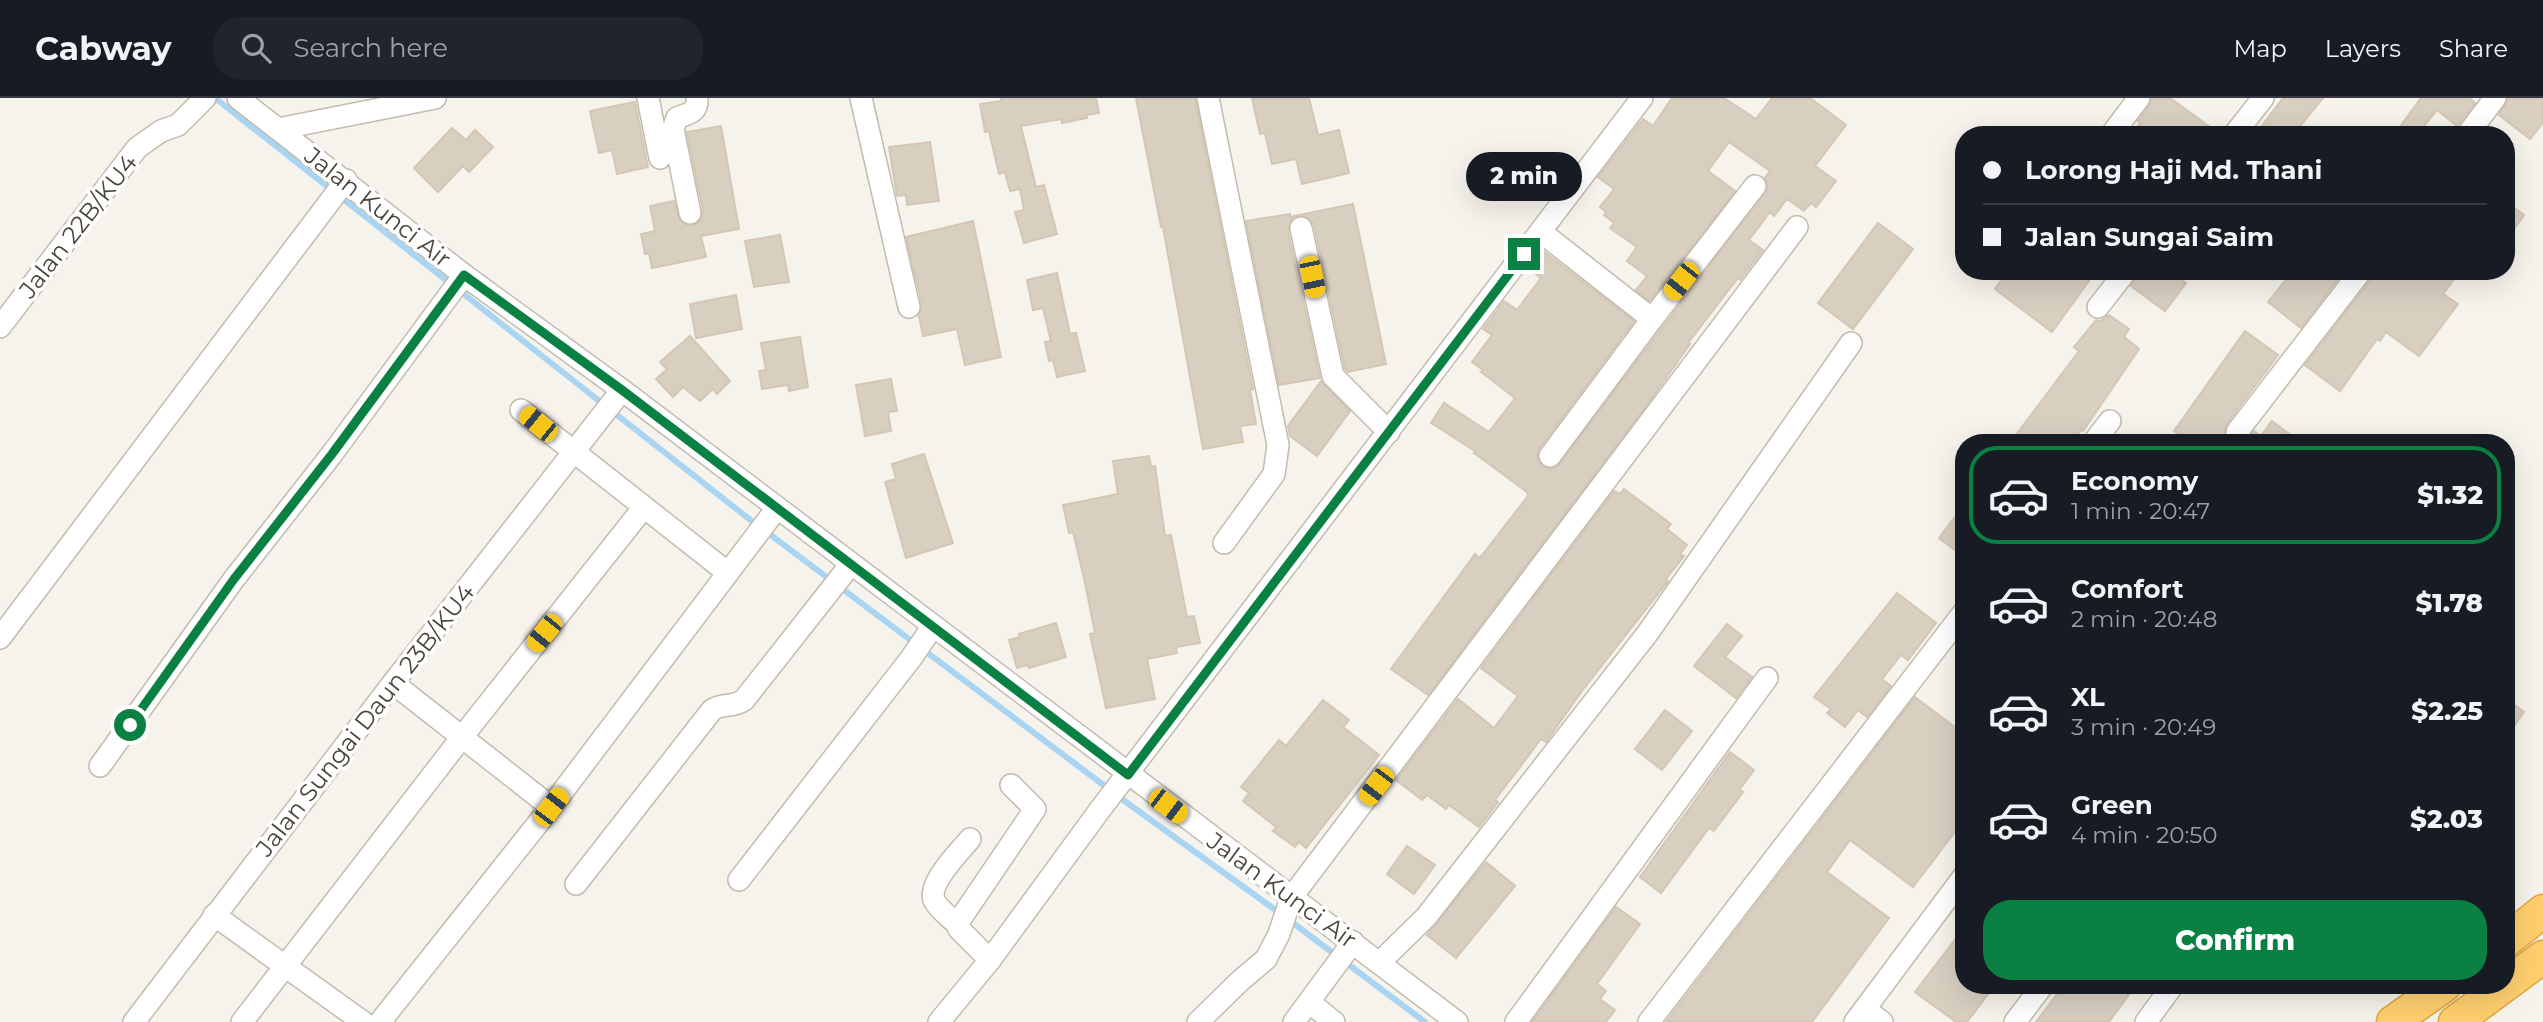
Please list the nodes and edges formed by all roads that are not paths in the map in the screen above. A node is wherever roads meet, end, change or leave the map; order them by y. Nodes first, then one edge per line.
1 (238, 98) edge
2 (435, 98) edge
3 (648, 98) edge
4 (696, 98) edge
5 (861, 98) edge
6 (1208, 98) edge
7 (1642, 98) edge
8 (2139, 98) edge
9 (2263, 98) edge
10 (2495, 98) edge
11 (201, 103) edge
12 (352, 106) edge
13 (2118, 126) edge
14 (2241, 126) edge
15 (2474, 126) edge
16 (278, 129) junction
17 (660, 158) dead end
18 (1755, 186) dead end
19 (339, 191) junction
20 (690, 213) dead end
21 (1797, 227) dead end
22 (1301, 228) dead end
23 (1541, 232) junction
24 (462, 277) junction
25 (2119, 280) edge
26 (2354, 280) edge
27 (909, 307) dead end
28 (2098, 307) dead end
29 (1652, 319) junction
30 (0, 327) edge
31 (1851, 343) dead end
32 (618, 396) junction
33 (521, 410) dead end
34 (2110, 421) dead end
35 (1388, 432) junction
36 (2237, 432) dead end
37 (2100, 434) edge
38 (573, 452) junction
39 (1550, 456) dead end
40 (644, 507) junction
41 (767, 521) junction
42 (1224, 543) dead end
43 (728, 573) junction
44 (841, 577) junction
45 (1955, 624) edge
46 (0, 638) edge
47 (924, 640) junction
48 (1767, 678) dead end
49 (393, 683) junction
50 (461, 737) junction
51 (100, 766) dead end
52 (1125, 778) junction
53 (1011, 785) dead end
54 (551, 807) junction
55 (970, 839) dead end
56 (739, 880) dead end
57 (576, 884) dead end
58 (1955, 888) edge
59 (1289, 905) junction
60 (2543, 911) edge
61 (214, 915) junction
62 (957, 924) junction
63 (2515, 934) edge
64 (1349, 947) junction
65 (2543, 957) edge
66 (990, 960) junction
67 (1379, 962) junction
68 (285, 965) junction
69 (2515, 978) edge
70 (2036, 994) edge
71 (2166, 994) edge
72 (2432, 994) edge
73 (2493, 994) edge
74 (1309, 1002) junction
75 (1860, 1016) edge
76 (134, 1022) edge
77 (242, 1022) edge
78 (363, 1022) edge
79 (380, 1022) edge
80 (939, 1022) edge
81 (1198, 1022) edge
82 (1294, 1022) edge
83 (1335, 1022) edge
84 (1457, 1022) edge
85 (1516, 1022) edge
86 (1649, 1022) edge
87 (1882, 1022) edge
88 (2015, 1022) edge
89 (2146, 1022) edge
90 (2393, 1022) edge
91 (2455, 1022) edge

1 - 16 street, Jalan Kunci Air
2 - 12 street
3 - 17 street
4 - 20 street
5 - 27 street
6 - 42 street
7 - 23 street
8 - 13 street
9 - 14 street
10 - 15 street
11 - 30 street, Jalan 22B/KU4
12 - 16 street
16 - 19 street, Jalan Kunci Air
18 - 29 street
19 - 24 street, Jalan Kunci Air
19 - 46 street
21 - 59 street
22 - 35 street
23 - 29 street
23 - 35 street
24 - 32 street, Jalan Kunci Air
24 - 51 street
25 - 28 street
26 - 36 street
29 - 39 street
31 - 67 street
32 - 38 street, Jalan Sungai Daun 23B/KU4
32 - 41 street, Jalan Kunci Air
33 - 38 street
34 - 37 street
35 - 52 street
38 - 40 street
38 - 49 street, Jalan Sungai Daun 23B/KU4
40 - 43 street
40 - 50 street
41 - 43 street
41 - 44 street, Jalan Kunci Air
43 - 54 street
44 - 47 street, Jalan Kunci Air
44 - 57 street
45 - 86 street
47 - 52 street, Jalan Kunci Air
47 - 56 street
48 - 85 street
49 - 50 street
49 - 61 street, Jalan Sungai Daun 23B/KU4
50 - 54 street
50 - 68 street
52 - 59 street, Jalan Kunci Air
52 - 66 street
53 - 62 street
54 - 79 street
55 - 62 street
58 - 75 street
59 - 64 street, Jalan Kunci Air
59 - 81 street
60 - 63 highway
61 - 68 street
61 - 76 street, Jalan Sungai Daun 23B/KU4
62 - 66 street
64 - 67 street, Jalan Kunci Air
64 - 74 street
65 - 69 highway
66 - 80 street
67 - 84 street, Jalan Kunci Air
68 - 77 street
68 - 78 street
70 - 88 street
71 - 89 street
72 - 90 highway
73 - 91 highway
74 - 82 street
74 - 83 street
75 - 87 street

